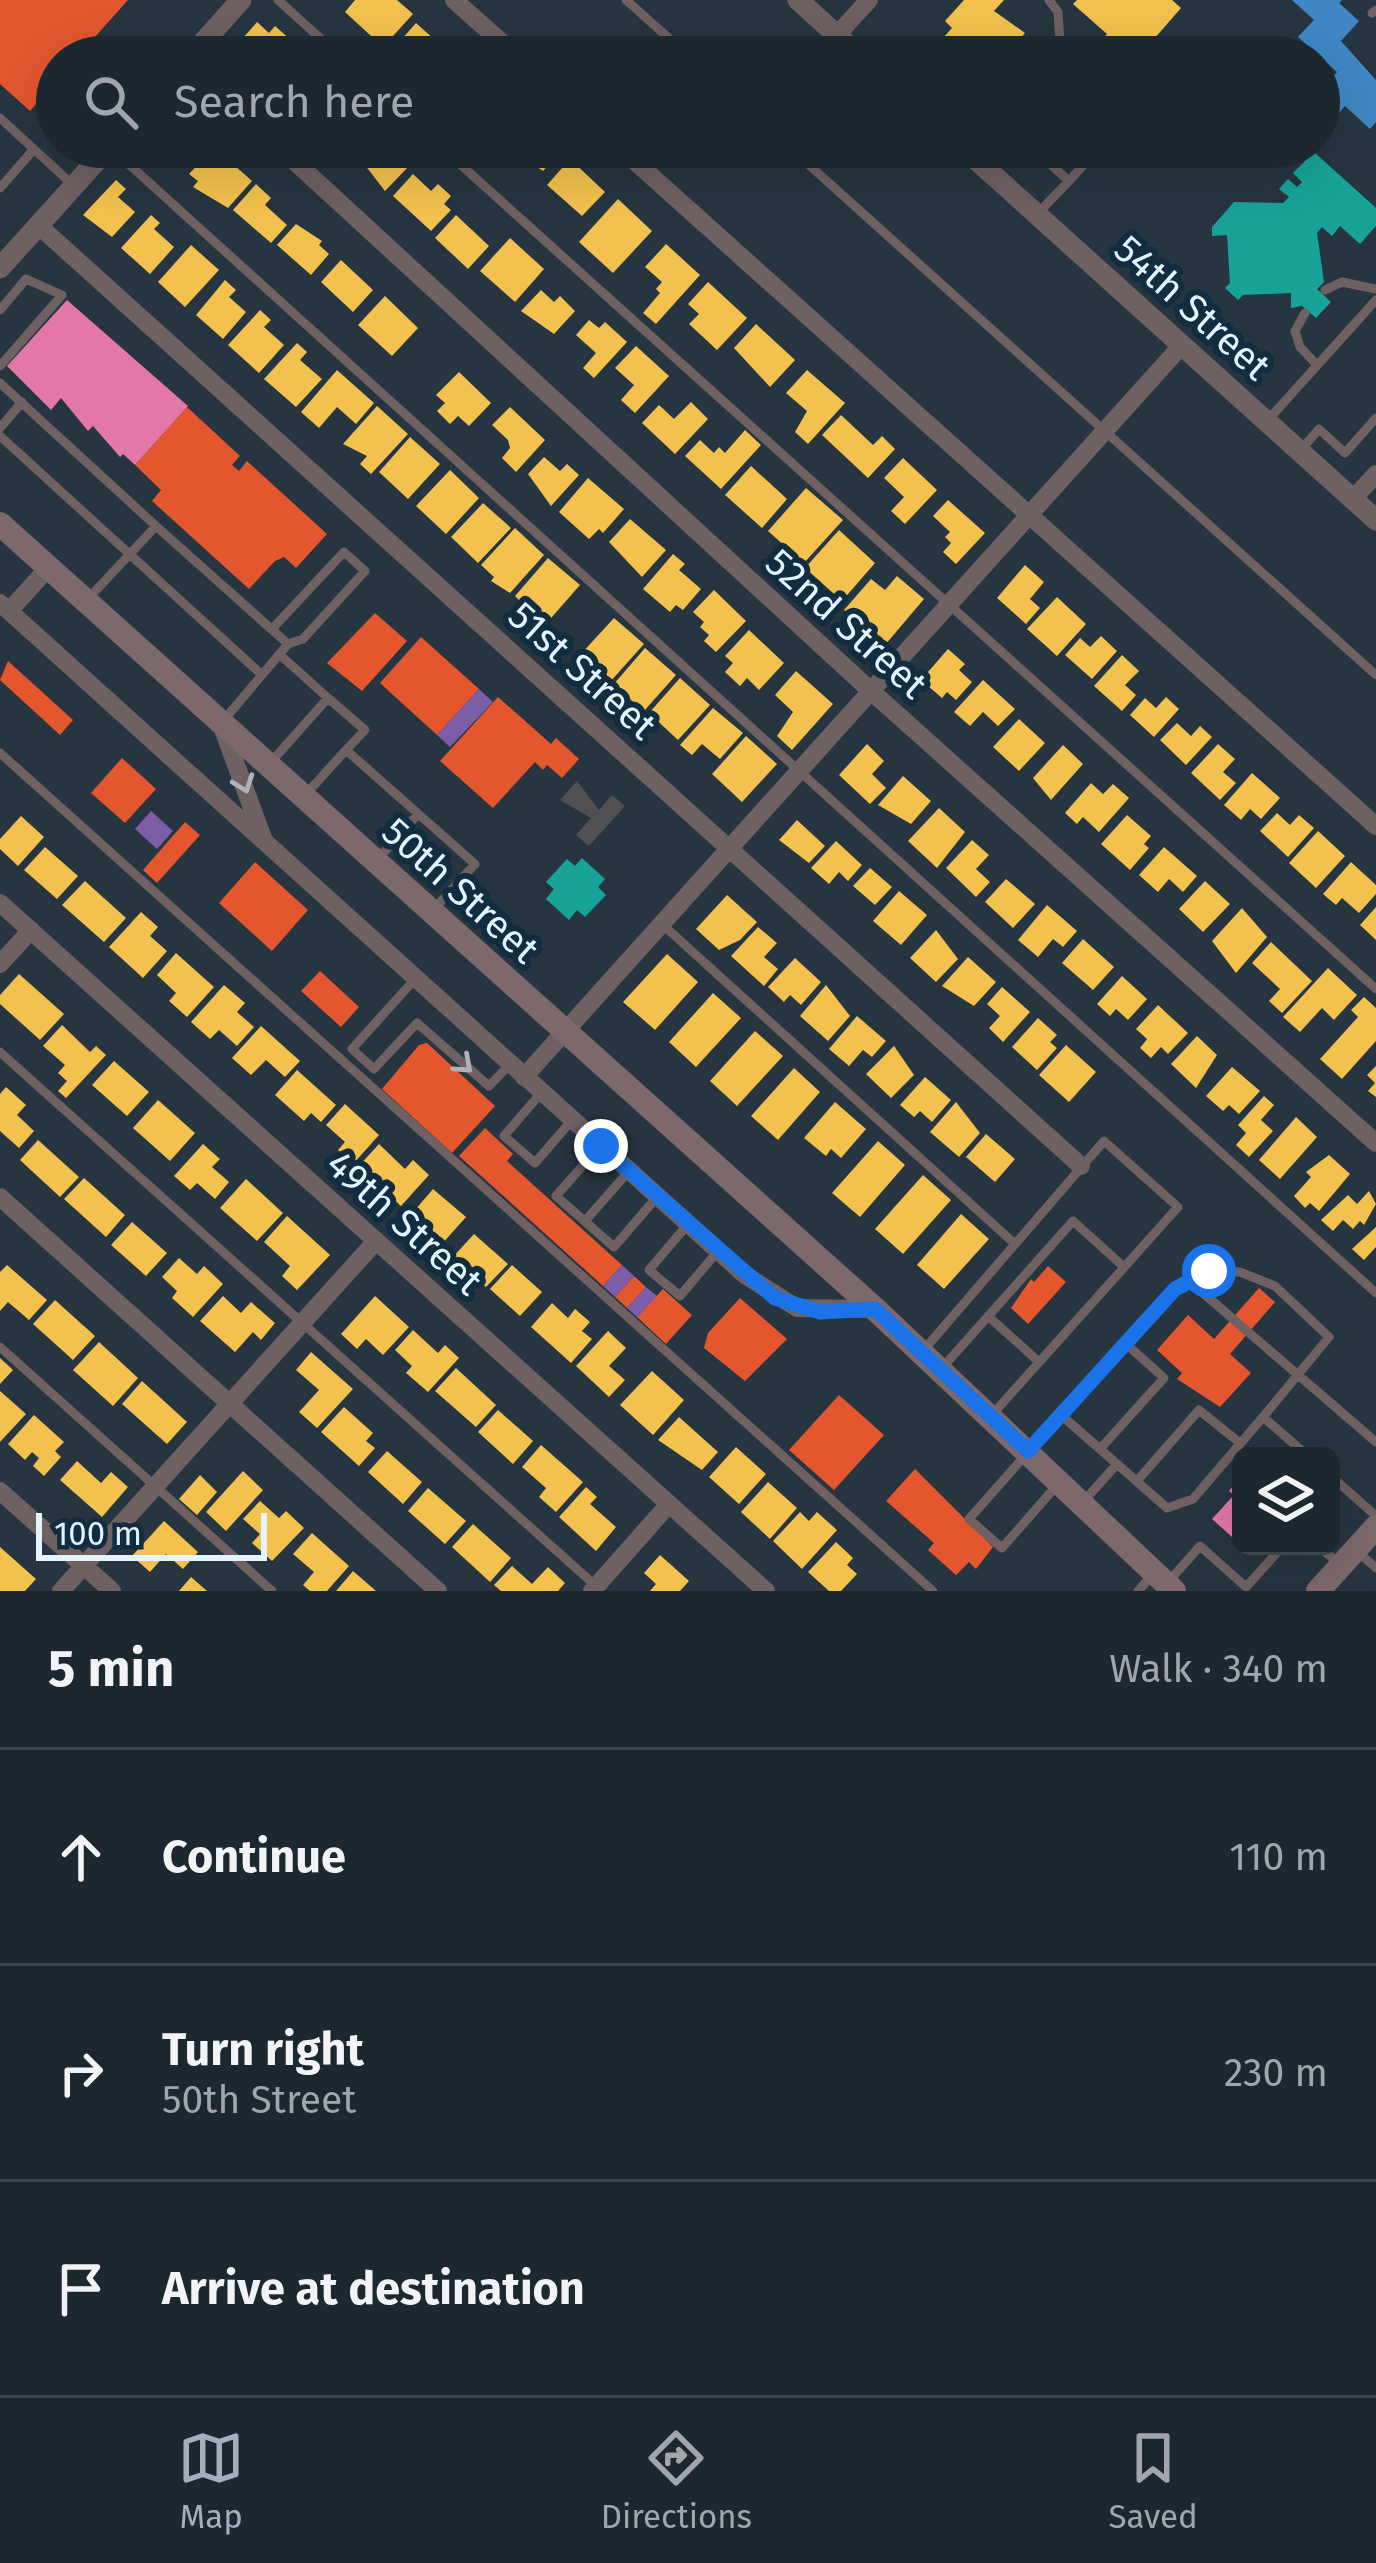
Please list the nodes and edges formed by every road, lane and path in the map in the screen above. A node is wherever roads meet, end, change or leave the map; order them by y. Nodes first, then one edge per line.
1 (241, 0) edge
2 (278, 0) edge
3 (454, 0) edge
4 (626, 0) edge
5 (798, 0) edge
6 (869, 0) edge
7 (1049, 0) edge
8 (837, 35) joint
9 (209, 36) edge
10 (318, 36) edge
11 (494, 36) edge
12 (666, 36) edge
13 (1059, 36) edge
14 (0, 118) edge
15 (34, 149) joint
16 (55, 168) edge
17 (90, 168) edge
18 (132, 168) edge
19 (302, 168) edge
20 (464, 168) edge
21 (643, 168) edge
22 (812, 168) edge
23 (990, 168) edge
24 (1054, 168) edge
25 (1081, 168) edge
26 (1069, 181) junction
27 (74, 186) junction
28 (0, 188) edge
29 (1037, 214) junction
30 (38, 225) junction
31 (0, 268) edge
32 (1376, 289) edge
33 (1325, 290) dead end
34 (1376, 300) edge
35 (0, 310) edge
36 (1305, 313) dead end
37 (1182, 345) junction
38 (1317, 365) junction
39 (0, 366) edge
40 (0, 383) edge
41 (22, 403) junction
42 (1376, 418) edge
43 (1267, 421) junction
44 (1104, 431) junction
45 (0, 432) edge
46 (1300, 451) junction
47 (1376, 474) edge
48 (1353, 499) junction
49 (1030, 514) junction
50 (1376, 520) edge
51 (0, 524) edge
52 (156, 526) junction
53 (129, 555) junction
54 (49, 567) junction
55 (86, 601) junction
56 (947, 606) junction
57 (5, 607) edge
58 (272, 629) junction
59 (288, 644) junction
60 (279, 654) junction
61 (261, 674) junction
62 (1376, 675) edge
63 (871, 691) junction
64 (328, 698) junction
65 (221, 724) junction
66 (346, 750) junction
67 (0, 753) edge
68 (268, 765) junction
69 (798, 772) junction
70 (304, 797) junction
71 (418, 814) junction
72 (1376, 826) edge
73 (266, 844) junction
74 (731, 847) junction
75 (375, 862) junction
76 (0, 903) edge
77 (431, 912) junction
78 (662, 924) junction
79 (31, 930) junction
80 (0, 964) edge
81 (416, 979) junction
82 (1376, 989) edge
83 (565, 1032) junction
84 (0, 1052) edge
85 (517, 1071) junction
86 (541, 1093) junction
87 (572, 1120) junction
88 (1376, 1143) edge
89 (601, 1146) junction
90 (1082, 1166) junction
91 (628, 1171) junction
92 (0, 1197) edge
93 (657, 1197) junction
94 (585, 1221) junction
95 (688, 1224) junction
96 (376, 1241) junction
97 (1015, 1244) junction
98 (718, 1252) junction
99 (1124, 1267) junction
100 (1189, 1281) junction
101 (1376, 1293) edge
102 (875, 1309) junction
103 (988, 1316) junction
104 (299, 1326) junction
105 (1124, 1342) junction
106 (0, 1347) edge
107 (931, 1361) junction
108 (1039, 1362) junction
109 (1297, 1376) junction
110 (230, 1403) junction
111 (1061, 1415) junction
112 (991, 1416) junction
113 (1262, 1417) junction
114 (1376, 1442) edge
115 (1240, 1444) junction
116 (1297, 1447) edge
117 (1100, 1449) junction
118 (1028, 1451) junction
119 (1117, 1464) junction
120 (1137, 1481) junction
121 (1060, 1482) junction
122 (1340, 1484) edge
123 (155, 1486) junction
124 (0, 1491) edge
125 (670, 1504) junction
126 (1082, 1504) junction
127 (1376, 1516) edge
128 (1376, 1527) edge
129 (1275, 1555) edge
130 (84, 1566) junction
131 (1376, 1568) edge
132 (1336, 1575) edge
133 (1158, 1585) edge
134 (596, 1590) edge
135 (61, 1591) edge
136 (112, 1591) edge
137 (272, 1591) edge
138 (438, 1591) edge
139 (766, 1591) edge
140 (933, 1591) edge

1 - 9 street
2 - 10 lane
3 - 11 street
4 - 12 lane
5 - 8 street
6 - 8 street
7 - 13 lane
14 - 15 lane
15 - 28 lane
16 - 27 lane
17 - 27 street
18 - 69 lane
19 - 63 street, 52nd Street
20 - 56 lane
21 - 49 street
22 - 44 lane
23 - 29 street, 54th Street
24 - 26 lane
25 - 26 lane
26 - 29 lane
27 - 30 street
29 - 37 street, 54th Street
30 - 31 street
30 - 74 street, 51st Street
32 - 33 lane
34 - 38 lane
35 - 39 lane
36 - 38 lane
37 - 43 street, 54th Street
37 - 44 street
38 - 43 lane
40 - 41 lane
41 - 45 lane
41 - 52 lane
42 - 46 lane
43 - 46 street, 54th Street
44 - 49 street
44 - 62 lane
45 - 53 lane
46 - 48 street, 54th Street
47 - 48 street
48 - 50 street, 54th Street
49 - 56 street
49 - 72 street
51 - 54 main road, 50th Street
52 - 53 lane
52 - 58 lane
53 - 55 lane
53 - 61 lane
54 - 55 main road, 50th Street
54 - 57 street
55 - 65 main road, 50th Street
56 - 63 street
56 - 82 lane
57 - 73 street
58 - 59 lane
58 - 59 lane
59 - 60 lane
60 - 61 lane
60 - 64 lane
61 - 65 lane
63 - 69 street
63 - 88 street, 52nd Street
64 - 66 lane
64 - 68 lane
65 - 68 main road, 50th Street
65 -> 73 street
66 - 70 lane
66 - 71 lane
67 - 140 lane
68 - 70 main road, 50th Street
69 - 74 street
69 - 101 lane
70 - 75 main road, 50th Street
71 - 75 lane
71 - 77 lane
73 - 81 street
74 - 78 street
74 - 90 street, 51st Street
75 - 77 main road, 50th Street
76 - 79 street, 49th Street
77 - 83 main road, 50th Street
78 - 83 street
78 - 97 lane
79 - 80 street
79 - 96 street, 49th Street
81 - 85 street
81 -> 85 lane
83 - 85 street
83 - 102 main road, 50th Street
84 - 104 lane
85 - 86 street
86 - 87 street
86 - 87 lane
87 - 89 street
89 - 91 street
89 - 94 lane
90 - 97 lane
90 - 99 lane
91 - 93 street
91 - 94 lane
92 - 110 street
93 - 94 lane
93 - 95 street
95 - 98 street
95 - 98 lane
96 - 104 street
96 - 125 street, 49th Street
97 - 107 lane
98 - 102 street
99 - 103 lane
99 - 108 lane
100 - 105 lane
100 - 109 lane
100 - 109 lane
102 - 107 main road, 50th Street
103 - 107 lane
103 - 108 lane
104 - 110 street
104 - 134 lane
105 - 111 lane
105 - 117 lane
106 - 123 lane
107 - 112 main road, 50th Street
108 - 112 lane
109 - 113 lane
109 - 114 lane
110 - 123 street
110 - 138 street
111 - 117 lane
111 - 118 lane
112 - 118 main road, 50th Street
113 - 115 lane
113 - 116 lane
115 - 120 lane
115 - 120 lane
117 - 119 lane
118 - 121 main road, 50th Street
118 - 121 lane
119 - 120 lane
119 - 126 lane
121 - 126 main road, 50th Street
122 - 127 lane
123 - 130 street
123 - 137 lane
124 - 130 street
125 - 134 street
125 - 139 street, 49th Street
126 - 133 main road, 50th Street
128 - 132 main road
129 - 133 lane
130 - 135 street
130 - 136 street
131 - 132 lane

